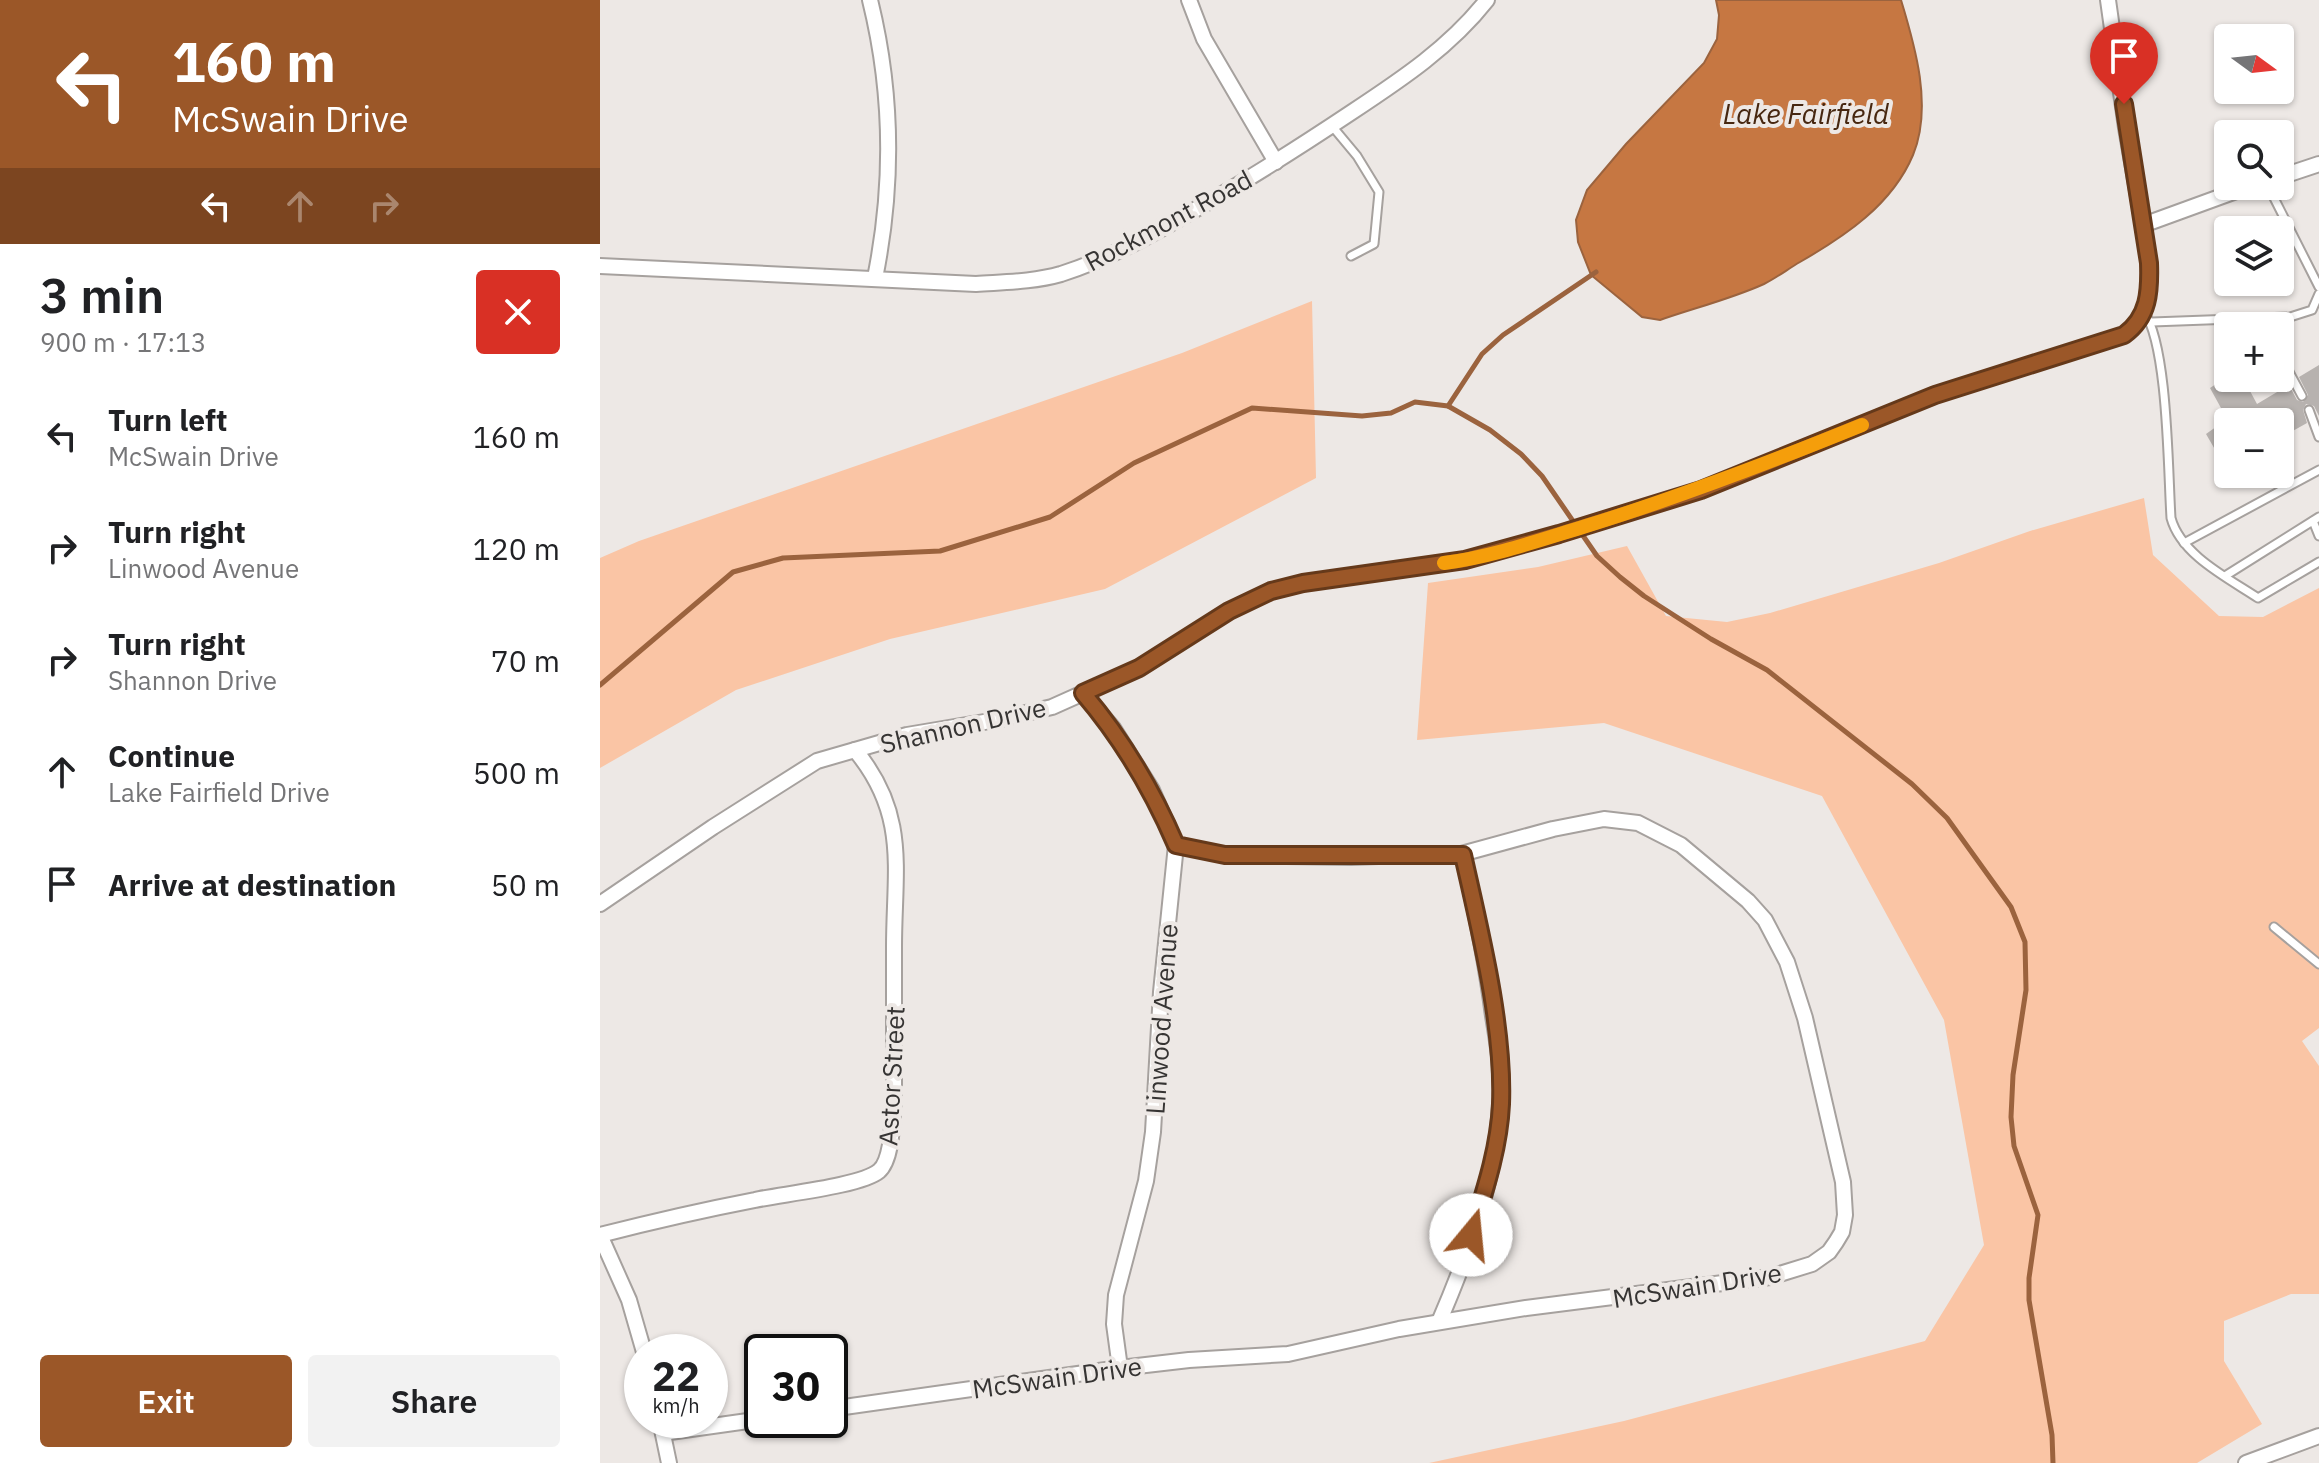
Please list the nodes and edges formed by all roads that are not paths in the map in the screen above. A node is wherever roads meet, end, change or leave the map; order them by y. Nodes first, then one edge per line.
1 (870, 0) edge
2 (1189, 0) edge
3 (1487, 0) edge
4 (2108, 0) edge
5 (1332, 126) junction
6 (1276, 162) junction
7 (2319, 164) edge
8 (2294, 172) edge
9 (2214, 199) edge
10 (2275, 200) edge
11 (2143, 225) junction
12 (1351, 256) dead end
13 (600, 266) edge
14 (875, 278) junction
15 (2319, 287) edge
16 (2319, 294) edge
17 (2294, 316) edge
18 (2148, 317) junction
19 (2214, 320) edge
20 (2294, 381) edge
21 (2302, 396) dead end
22 (2309, 410) dead end
23 (2319, 437) edge
24 (2319, 470) edge
25 (2316, 519) edge
26 (2319, 536) edge
27 (2184, 543) junction
28 (2319, 562) edge
29 (2225, 576) junction
30 (1083, 693) junction
31 (855, 750) junction
32 (1176, 845) junction
33 (1463, 855) junction
34 (600, 904) edge
35 (2274, 927) dead end
36 (2319, 964) edge
37 (600, 1235) edge
38 (1439, 1322) junction
39 (639, 1334) edge
40 (1120, 1368) junction
41 (848, 1406) edge
42 (2319, 1436) edge
43 (664, 1438) edge
44 (669, 1463) edge
45 (2246, 1463) edge

1 - 14 street
2 - 6 street
3 - 5 street, Rockmont Road
4 - 11 street
5 - 6 street, Rockmont Road
5 - 12 lane
6 - 14 street, Rockmont Road
7 - 8 street
9 - 11 street
10 - 15 lane
11 - 18 street
13 - 14 street, Rockmont Road
16 - 17 lane
18 - 19 lane
18 - 27 lane
18 - 30 street, Shannon Drive
20 - 21 lane
22 - 23 lane
24 - 27 lane
25 - 26 lane
25 - 29 lane
27 - 29 lane
28 - 29 lane
30 - 31 street, Shannon Drive
30 - 32 street, Linwood Avenue
31 - 34 street, Shannon Drive
31 - 37 street, Astor Street
32 - 33 street, McSwain Drive
32 - 40 street, Linwood Avenue
33 - 38 street
33 - 38 street, McSwain Drive
35 - 36 lane
37 - 39 street
38 - 40 street, McSwain Drive
40 - 41 street, McSwain Drive
42 - 45 street
43 - 44 street

